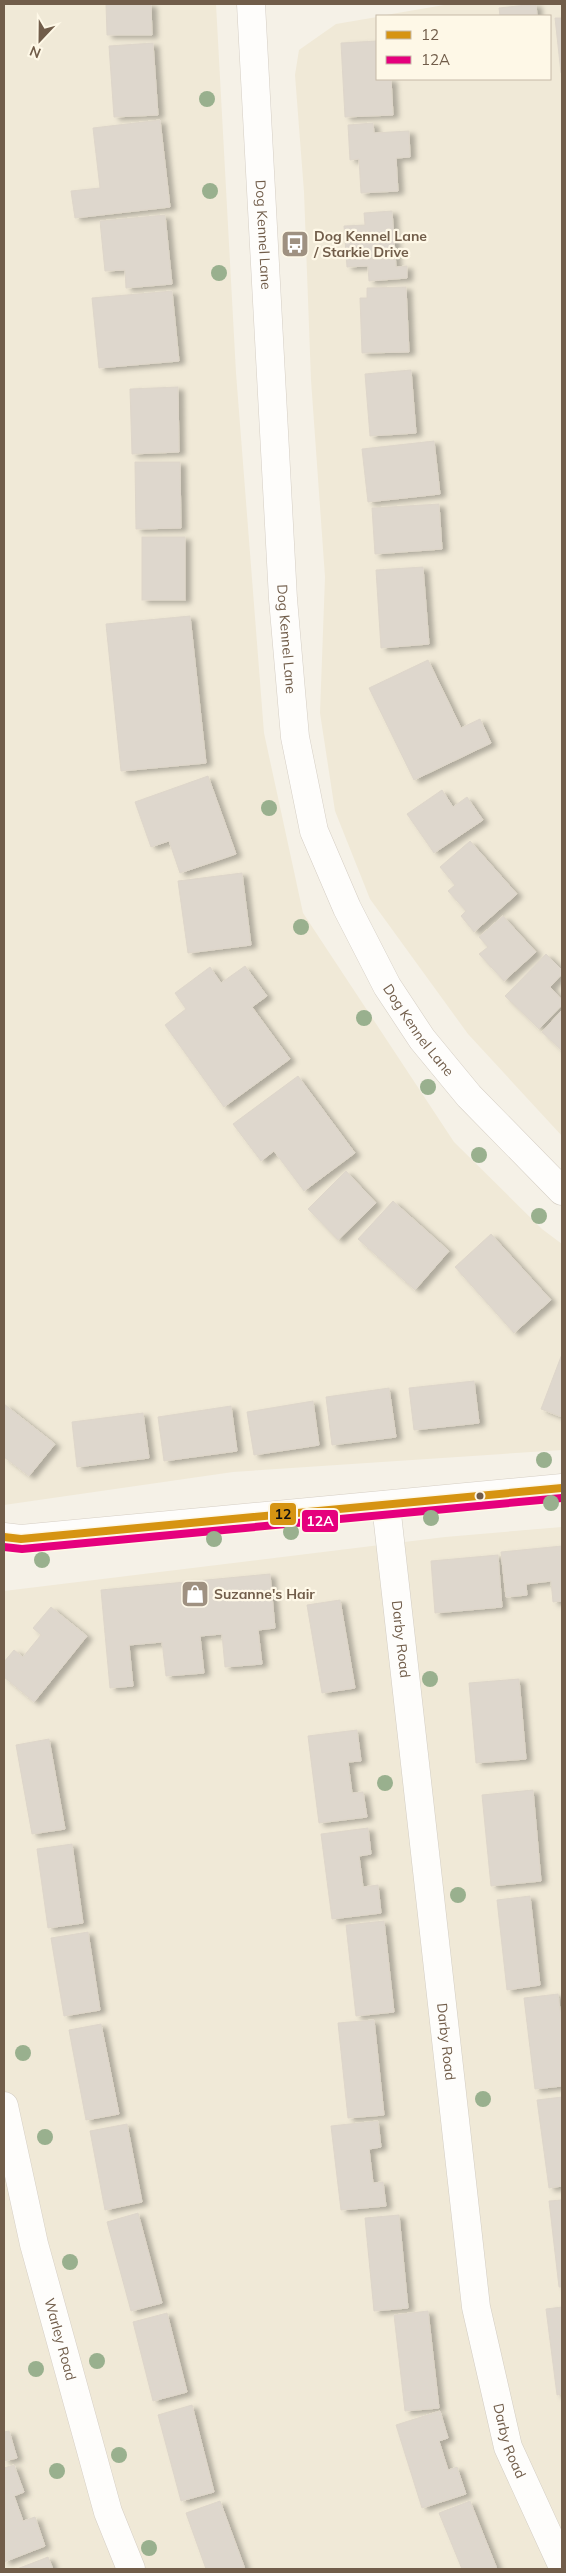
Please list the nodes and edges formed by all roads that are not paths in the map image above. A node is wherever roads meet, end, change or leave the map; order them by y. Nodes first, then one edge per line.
1 (251, 4) edge
2 (562, 1191) edge
3 (562, 1488) edge
4 (386, 1505) junction
5 (10, 1541) edge
6 (4, 2106) edge
7 (562, 2565) edge
8 (131, 2569) edge

1 - 2 street, Dog Kennel Lane
3 - 4 street
4 - 5 street
4 - 7 street, Darby Road
6 - 8 street, Warley Road

